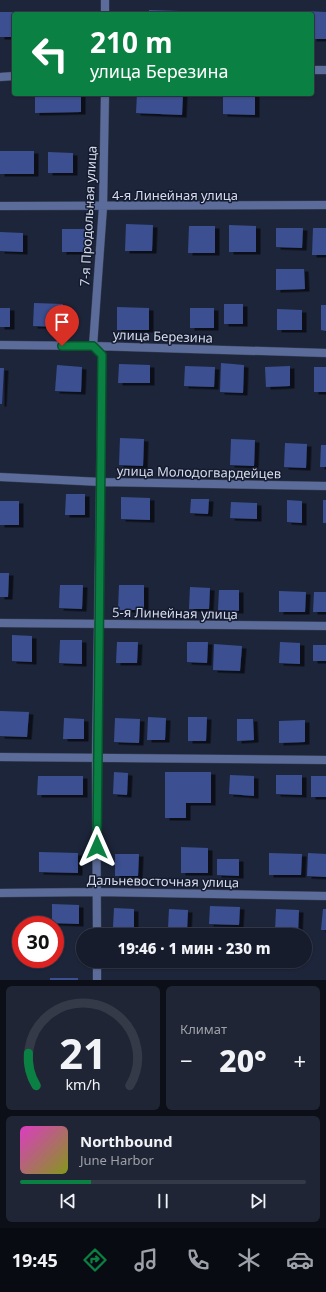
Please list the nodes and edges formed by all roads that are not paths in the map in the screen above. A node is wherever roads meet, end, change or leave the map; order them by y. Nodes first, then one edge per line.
1 (105, 0) edge
2 (105, 12) edge
3 (314, 70) edge
4 (326, 70) edge
5 (12, 76) edge
6 (0, 77) edge
7 (106, 96) edge
8 (326, 205) edge
9 (0, 206) edge
10 (102, 207) junction
11 (0, 345) edge
12 (93, 346) junction
13 (326, 353) edge
14 (0, 477) edge
15 (101, 482) junction
16 (326, 486) edge
17 (0, 622) edge
18 (99, 624) junction
19 (326, 626) edge
20 (0, 757) edge
21 (96, 758) junction
22 (326, 760) edge
23 (97, 892) junction
24 (0, 893) edge
25 (326, 896) edge
26 (97, 928) edge
27 (97, 968) edge
28 (97, 980) edge

1 - 2 street
3 - 4 street
5 - 6 street
7 - 10 street, 7-я Продольная улица
8 - 10 street, 4-я Линейная улица
9 - 10 street, 4-я Линейная улица
10 - 12 street, 7-я Продольная улица
11 - 12 street, улица Березина
12 - 13 street, улица Березина
12 - 15 street
14 - 15 street, улица Молодогвардейцев
15 - 16 street, улица Молодогвардейцев
15 - 18 street
17 - 18 street, 5-я Линейная улица
18 - 19 street, 5-я Линейная улица
18 - 21 street
20 - 21 street
21 - 22 street
21 - 23 street
23 - 24 street, Дальневосточная улица
23 - 25 street, Дальневосточная улица
23 - 26 street
27 - 28 street

